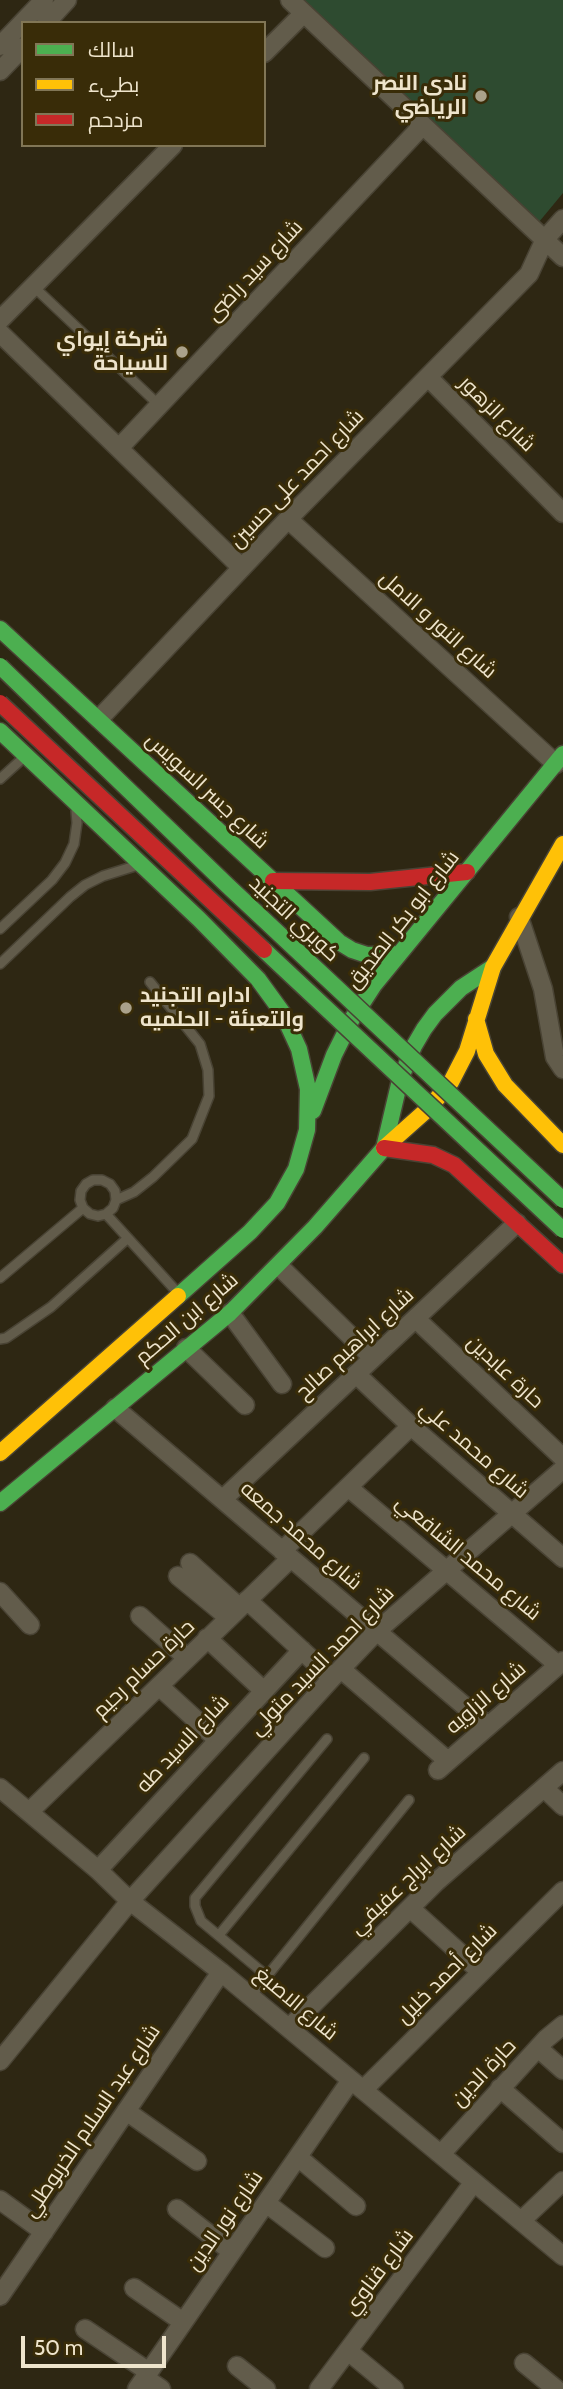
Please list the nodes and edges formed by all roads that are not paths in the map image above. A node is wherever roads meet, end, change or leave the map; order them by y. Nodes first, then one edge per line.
1 (44, 0) edge
2 (67, 0) edge
3 (297, 6) edge
4 (24, 21) edge
5 (48, 21) edge
6 (21, 24) edge
7 (0, 46) edge
8 (21, 49) edge
9 (266, 50) edge
10 (0, 71) edge
11 (423, 125) junction
12 (171, 147) edge
13 (563, 219) edge
14 (545, 239) junction
15 (563, 258) edge
16 (529, 274) junction
17 (33, 286) junction
18 (0, 320) edge
19 (0, 332) edge
20 (428, 377) junction
21 (160, 406) junction
22 (119, 449) junction
23 (563, 513) edge
24 (288, 519) junction
25 (242, 568) junction
26 (0, 629) edge
27 (0, 666) edge
28 (0, 703) edge
29 (99, 719) junction
30 (0, 731) edge
31 (26, 755) junction
32 (559, 759) edge
33 (0, 779) edge
34 (76, 803) junction
35 (563, 844) edge
36 (251, 860) junction
37 (141, 864) junction
38 (467, 872) junction
39 (273, 881) junction
40 (519, 917) junction
41 (199, 919) junction
42 (0, 929) edge
43 (399, 954) junction
44 (0, 964) edge
45 (493, 967) junction
46 (150, 982) dead end
47 (477, 1019) junction
48 (563, 1069) edge
49 (307, 1130) junction
50 (563, 1145) edge
51 (384, 1148) junction
52 (563, 1198) edge
53 (116, 1200) junction
54 (83, 1208) junction
55 (106, 1214) junction
56 (517, 1223) junction
57 (563, 1230) edge
58 (128, 1238) junction
59 (551, 1253) junction
60 (563, 1265) edge
61 (279, 1266) junction
62 (0, 1278) edge
63 (179, 1295) junction
64 (230, 1313) junction
65 (416, 1319) junction
66 (0, 1339) edge
67 (187, 1349) junction
68 (373, 1358) junction
69 (356, 1374) junction
70 (282, 1384) dead end
71 (245, 1405) dead end
72 (115, 1408) junction
73 (411, 1426) junction
74 (0, 1453) edge
75 (563, 1458) edge
76 (563, 1469) edge
77 (348, 1487) junction
78 (223, 1499) junction
79 (0, 1503) edge
80 (512, 1513) junction
81 (286, 1554) junction
82 (563, 1558) edge
83 (184, 1569) dead end
84 (447, 1570) junction
85 (0, 1592) edge
86 (238, 1608) junction
87 (140, 1616) dead end
88 (30, 1625) dead end
89 (377, 1631) junction
90 (207, 1638) junction
91 (302, 1650) junction
92 (187, 1658) junction
93 (561, 1663) edge
94 (336, 1674) junction
95 (159, 1686) junction
96 (264, 1691) junction
97 (488, 1726) junction
98 (327, 1739) dead end
99 (218, 1740) junction
100 (364, 1758) dead end
101 (563, 1770) edge
102 (544, 1787) junction
103 (0, 1788) edge
104 (410, 1800) dead end
105 (563, 1806) edge
106 (29, 1812) junction
107 (98, 1870) junction
108 (563, 1891) edge
109 (130, 1901) junction
110 (410, 1908) junction
111 (219, 1935) junction
112 (221, 1972) junction
113 (481, 1972) junction
114 (267, 1976) junction
115 (251, 1996) junction
116 (563, 2025) edge
117 (289, 2028) junction
118 (538, 2048) junction
119 (0, 2061) edge
120 (563, 2070) edge
121 (357, 2085) junction
122 (500, 2088) junction
123 (126, 2111) junction
124 (563, 2143) edge
125 (440, 2154) junction
126 (298, 2157) junction
127 (197, 2161) dead end
128 (563, 2181) edge
129 (474, 2182) junction
130 (0, 2200) edge
131 (266, 2203) junction
132 (355, 2206) dead end
133 (177, 2209) dead end
134 (521, 2221) junction
135 (44, 2232) junction
136 (325, 2248) dead end
137 (232, 2252) junction
138 (563, 2256) edge
139 (134, 2288) dead end
140 (0, 2296) edge
141 (183, 2322) junction
142 (85, 2329) dead end
143 (348, 2351) junction
144 (524, 2363) dead end
145 (237, 2366) dead end
146 (143, 2380) edge
147 (161, 2389) edge
148 (266, 2389) edge
149 (319, 2389) edge
150 (394, 2389) edge
151 (556, 2389) edge

1 - 4 street
2 - 5 street
3 - 9 street
3 - 11 street
6 - 7 street
8 - 10 street
11 - 14 street
11 - 21 street, شارع سيد راضى
12 - 17 street
13 - 14 street, شارع احمد على حسين
14 - 15 street
14 - 16 street, شارع احمد على حسين
15 - 16 street, شارع احمد على حسين
16 - 20 street, شارع احمد على حسين
17 - 18 street
17 - 21 lane
19 - 22 street
20 - 23 street, شارع الزهور
20 - 24 street, شارع احمد على حسين
21 - 22 street, شارع سيد راضى
22 - 25 street
24 - 25 street, شارع احمد على حسين
24 - 32 street, شارع النور و الامل
25 - 29 street, شارع احمد على حسين
26 - 29 main road, شارع جسر السويس
27 - 52 main road, كوبري التجنيد, bridge
28 - 57 main road, كوبري التجنيد, bridge
29 - 36 main road, شارع جسر السويس
30 - 31 main road
31 - 33 lane
31 - 34 main road
32 - 38 main road, شارع ابو بكر الصديق
34 - 37 main road
34 - 42 lane
35 - 40 main road
36 - 39 main road, شارع جسر السويس
36 - 41 main road
37 - 41 main road
37 - 44 lane
38 - 39 main road
38 - 43 main road, شارع ابو بكر الصديق
39 - 43 main road, شارع جسر السويس
40 - 45 main road
40 - 48 street
41 - 49 main road
43 - 49 main road, شارع ابو بكر الصديق
45 - 47 main road
45 - 51 main road
46 - 53 lane
47 - 50 main road
47 - 51 main road
49 - 63 main road, شارع ابن الحكم
51 - 56 main road
51 - 61 main road, شارع ابن الحكم
52 - 59 main road
53 - 54 lane
53 - 55 lane
54 - 55 lane
54 - 62 lane
55 - 58 lane
56 - 59 main road
56 - 65 street, شارع ابراهيم صالح
58 - 63 lane
58 - 66 lane
59 - 60 main road
61 - 64 main road, شارع ابن الحكم
61 - 68 street
63 - 74 main road, شارع ابن الحكم
64 - 67 main road, شارع ابن الحكم
64 - 70 street
65 - 68 street, شارع ابراهيم صالح
65 - 75 street, حارة عابدين
67 - 71 street
67 - 72 main road, شارع ابن الحكم
68 - 69 street, شارع ابراهيم صالح
69 - 73 street, شارع محمد علي
69 - 78 street, شارع ابراهيم صالح
72 - 78 street, شارع محمد جمعه
72 - 79 main road, شارع ابن الحكم
73 - 77 street, حارة حسام رحيم
73 - 80 street, شارع محمد علي
76 - 80 street, شارع احمد السيد متولي
77 - 81 street, حارة حسام رحيم
77 - 84 street, شارع محمد الشافعي
78 - 81 street, شارع محمد جمعه
80 - 82 street, شارع محمد علي
80 - 84 street, شارع احمد السيد متولي
81 - 86 street, حارة حسام رحيم
81 - 89 street, شارع محمد جمعه
83 - 86 street
84 - 89 street, شارع احمد السيد متولي
84 - 93 street, شارع محمد الشافعي
85 - 88 street
86 - 90 street, حارة حسام رحيم
86 - 91 street
87 - 92 street
89 - 94 street, شارع احمد السيد متولي
89 - 97 street, شارع محمد جمعه
90 - 92 street, حارة حسام رحيم
90 - 96 street
91 - 94 street
91 - 96 street, شارع السيد طه
92 - 95 street, حارة حسام رحيم
93 - 97 street, شارع الزاويه
94 - 97 street, شارع الزاويه
94 - 109 street, شارع احمد السيد متولي
95 - 99 street
95 - 106 street, حارة حسام رحيم
96 - 99 street, شارع السيد طه
98 - 111 lane
99 - 107 street, شارع السيد طه
100 - 111 lane
101 - 102 street, شارع ابراج عفيفي
102 - 105 street
102 - 110 street, شارع ابراج عفيفي
103 - 106 street, شارع الاصبغ
104 - 114 lane
106 - 107 street, شارع الاصبغ
107 - 109 street, شارع الاصبغ
108 - 113 street, شارع أحمد خليل
109 - 112 street, شارع الاصبغ
109 - 119 street, شارع احمد السيد متولي
110 - 113 street
110 - 117 street, شارع ابراج عفيفي
111 - 114 lane
112 - 115 street, شارع الاصبغ
112 - 123 street, شارع عبد السلام الخربوطلي
113 - 121 street, شارع أحمد خليل
114 - 115 lane
115 - 117 street, شارع الاصبغ
116 - 118 street, حارة الدين
117 - 121 street, شارع الاصبغ
118 - 120 street
118 - 122 street, حارة الدين
121 - 125 street, شارع الاصبغ
121 - 126 street, شارع نور الدين
122 - 124 street
122 - 125 street, حارة الدين
123 - 127 street
123 - 135 street, شارع عبد السلام الخربوطلي
125 - 129 street, شارع الاصبغ
126 - 131 street, شارع نور الدين
126 - 132 street
128 - 134 street
129 - 134 street, شارع الاصبغ
129 - 143 street, شارع قناوي
130 - 135 street
131 - 136 street
131 - 137 street, شارع نور الدين
133 - 137 street
134 - 138 street, شارع الاصبغ
135 - 140 street, شارع عبد السلام الخربوطلي
137 - 141 street, شارع نور الدين
139 - 141 street
141 - 146 street, شارع نور الدين
142 - 146 street
143 - 149 street, شارع قناوي
143 - 150 street
144 - 151 street
145 - 148 street
146 - 147 street

